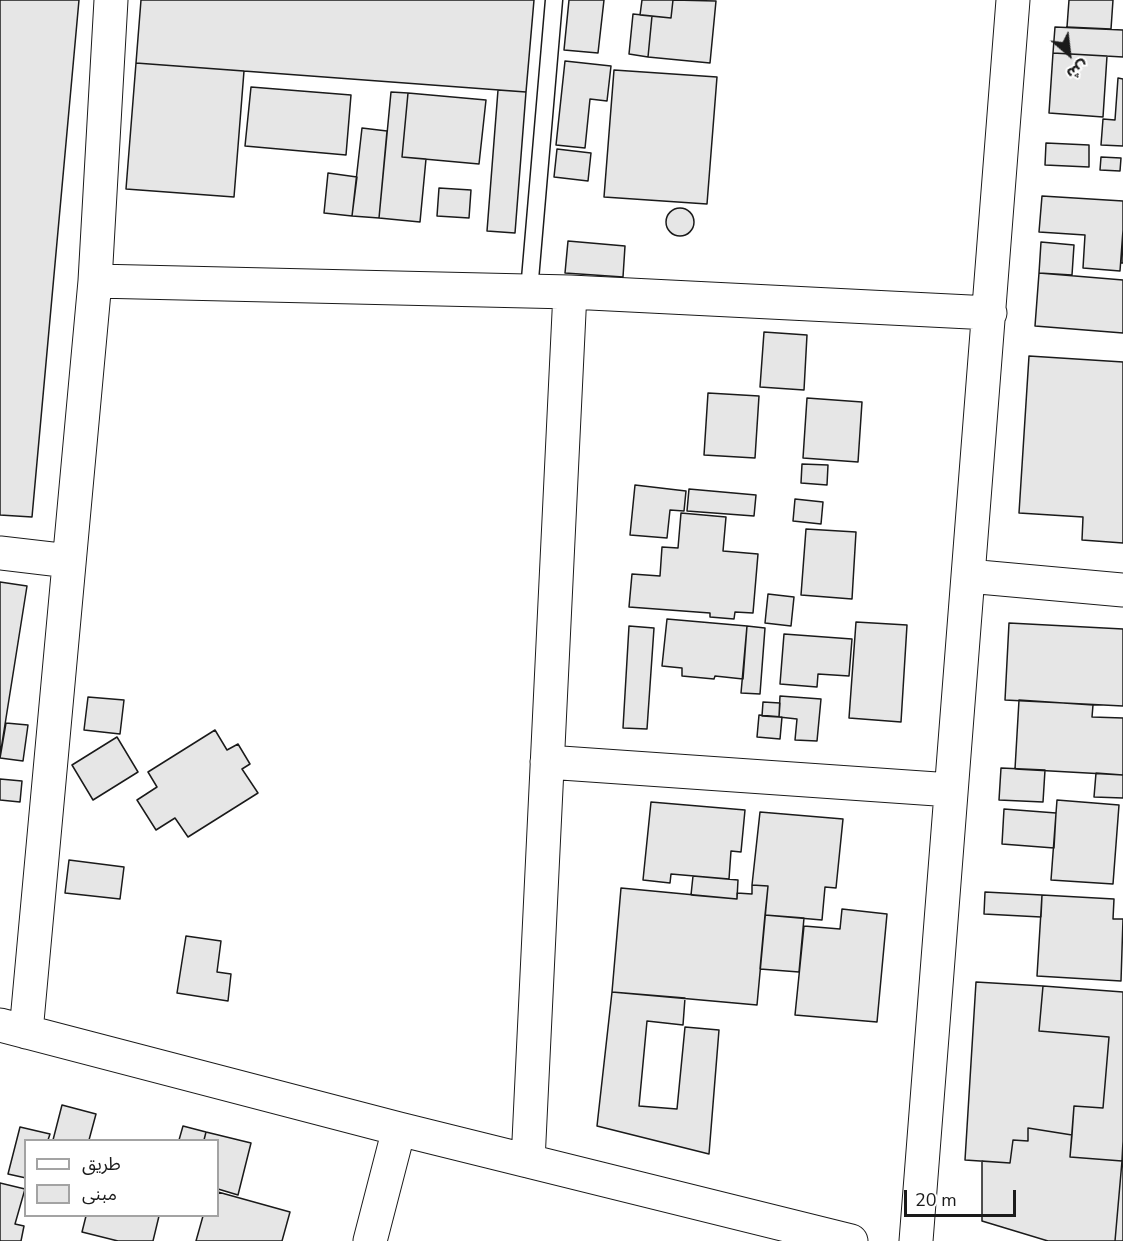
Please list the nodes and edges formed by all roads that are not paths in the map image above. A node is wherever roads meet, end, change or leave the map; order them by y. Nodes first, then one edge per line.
1 (111, 0) edge
2 (554, 0) edge
3 (1013, 0) edge
4 (94, 280) junction
5 (529, 291) junction
6 (570, 292) junction
7 (990, 313) junction
8 (0, 554) edge
9 (69, 561) junction
10 (968, 576) junction
11 (1123, 590) edge
12 (547, 762) junction
13 (951, 790) junction
14 (13, 1029) edge
15 (399, 1129) junction
16 (528, 1161) junction
17 (370, 1241) edge
18 (851, 1241) edge
19 (916, 1241) edge

1 - 4 street
2 - 5 lane
3 - 7 street
4 - 5 street
4 - 9 street
5 - 6 street
6 - 7 street
6 - 12 street
7 - 10 street
8 - 9 street
9 - 14 street
10 - 11 street
10 - 13 street
12 - 13 street
12 - 16 street
13 - 19 street
14 - 15 street
15 - 16 street
15 - 17 street
16 - 18 street

